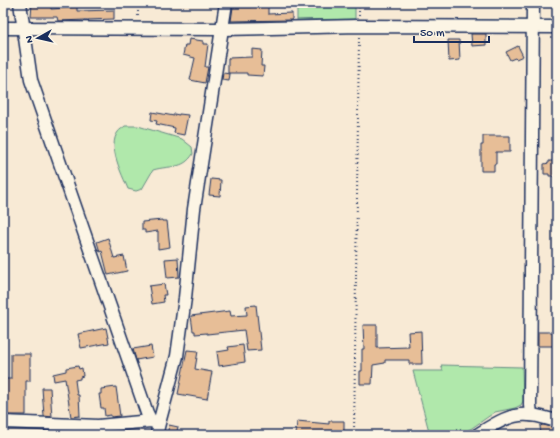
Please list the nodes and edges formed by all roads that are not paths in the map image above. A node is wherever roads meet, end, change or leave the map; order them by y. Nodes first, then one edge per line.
1 (20, 3) edge
2 (226, 3) edge
3 (533, 3) edge
4 (22, 27) junction
5 (533, 27) junction
6 (3, 28) edge
7 (557, 28) edge
8 (222, 29) junction
9 (531, 415) junction
10 (557, 421) edge
11 (3, 422) edge
12 (155, 427) edge
13 (477, 435) edge

1 - 4 street
2 - 8 street
3 - 5 street
4 - 6 street
4 - 8 street
4 - 12 street
5 - 7 street
5 - 8 street
5 - 9 street
8 - 12 street
9 - 10 street
9 - 13 street
11 - 12 street

